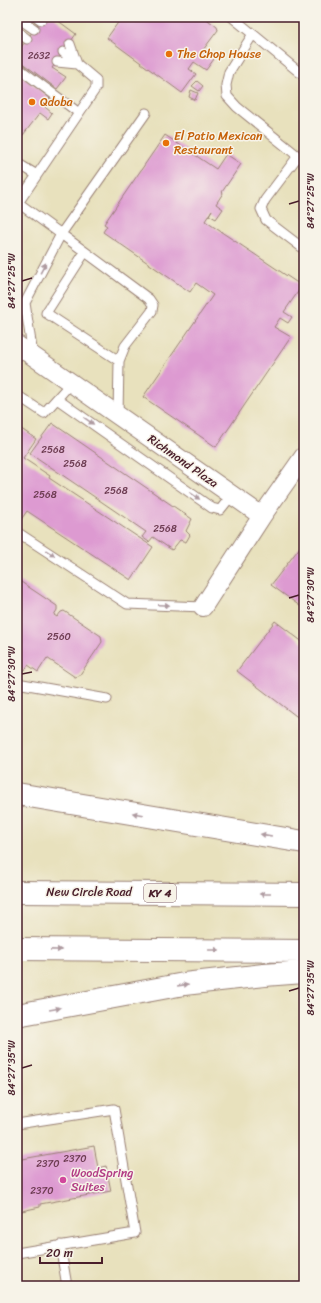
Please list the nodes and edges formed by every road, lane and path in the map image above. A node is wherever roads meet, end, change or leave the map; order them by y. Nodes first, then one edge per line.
1 (17, 17) edge
2 (232, 17) edge
3 (34, 29) dead end
4 (17, 31) edge
5 (253, 34) junction
6 (27, 39) dead end
7 (70, 44) dead end
8 (63, 52) dead end
9 (57, 62) dead end
10 (77, 64) junction
11 (17, 67) edge
12 (304, 76) edge
13 (146, 112) dead end
14 (79, 113) junction
15 (301, 158) edge
16 (17, 162) edge
17 (37, 175) junction
18 (18, 202) edge
19 (61, 234) junction
20 (304, 249) edge
21 (85, 252) junction
22 (25, 303) junction
23 (17, 309) edge
24 (17, 345) edge
25 (33, 356) junction
26 (119, 361) junction
27 (72, 383) junction
28 (17, 395) edge
29 (57, 399) junction
30 (118, 415) junction
31 (304, 456) edge
32 (232, 495) junction
33 (262, 516) junction
34 (17, 532) edge
35 (204, 607) joint
36 (17, 683) edge
37 (107, 699) dead end
38 (17, 794) edge
39 (304, 842) edge
40 (17, 892) edge
41 (304, 894) edge
42 (17, 949) edge
43 (304, 951) edge
44 (304, 972) edge
45 (17, 1015) edge
46 (17, 1124) edge
47 (60, 1245) junction
48 (17, 1253) edge
49 (67, 1286) edge

1 - 3 lane
2 - 5 lane
4 - 6 lane
5 - 12 lane
5 - 15 lane
7 - 10 lane
8 - 10 lane
9 - 10 lane
10 - 14 lane
11 - 14 lane
13 - 19 lane
14 - 17 lane
15 - 20 lane
16 - 17 lane
17 - 18 lane
18 - 19 lane
19 - 21 lane
22 -> 19 lane
21 - 26 lane
21 - 26 lane
22 - 23 lane
22 - 25 lane
24 - 25 street, Richmond Plaza
25 - 27 street, Richmond Plaza
26 - 30 lane
27 - 29 lane
27 - 30 street, Richmond Plaza
28 - 29 lane
29 -> 32 lane
30 - 32 street, Richmond Plaza
31 - 33 street
32 - 33 street, Richmond Plaza
33 - 35 street
34 -> 35 lane
36 - 37 lane
39 -> 38 highway
41 -> 40 highway, New Circle Road / KY 4
42 -> 43 highway
45 -> 44 highway
46 - 47 lane
47 - 48 lane
47 - 49 lane

